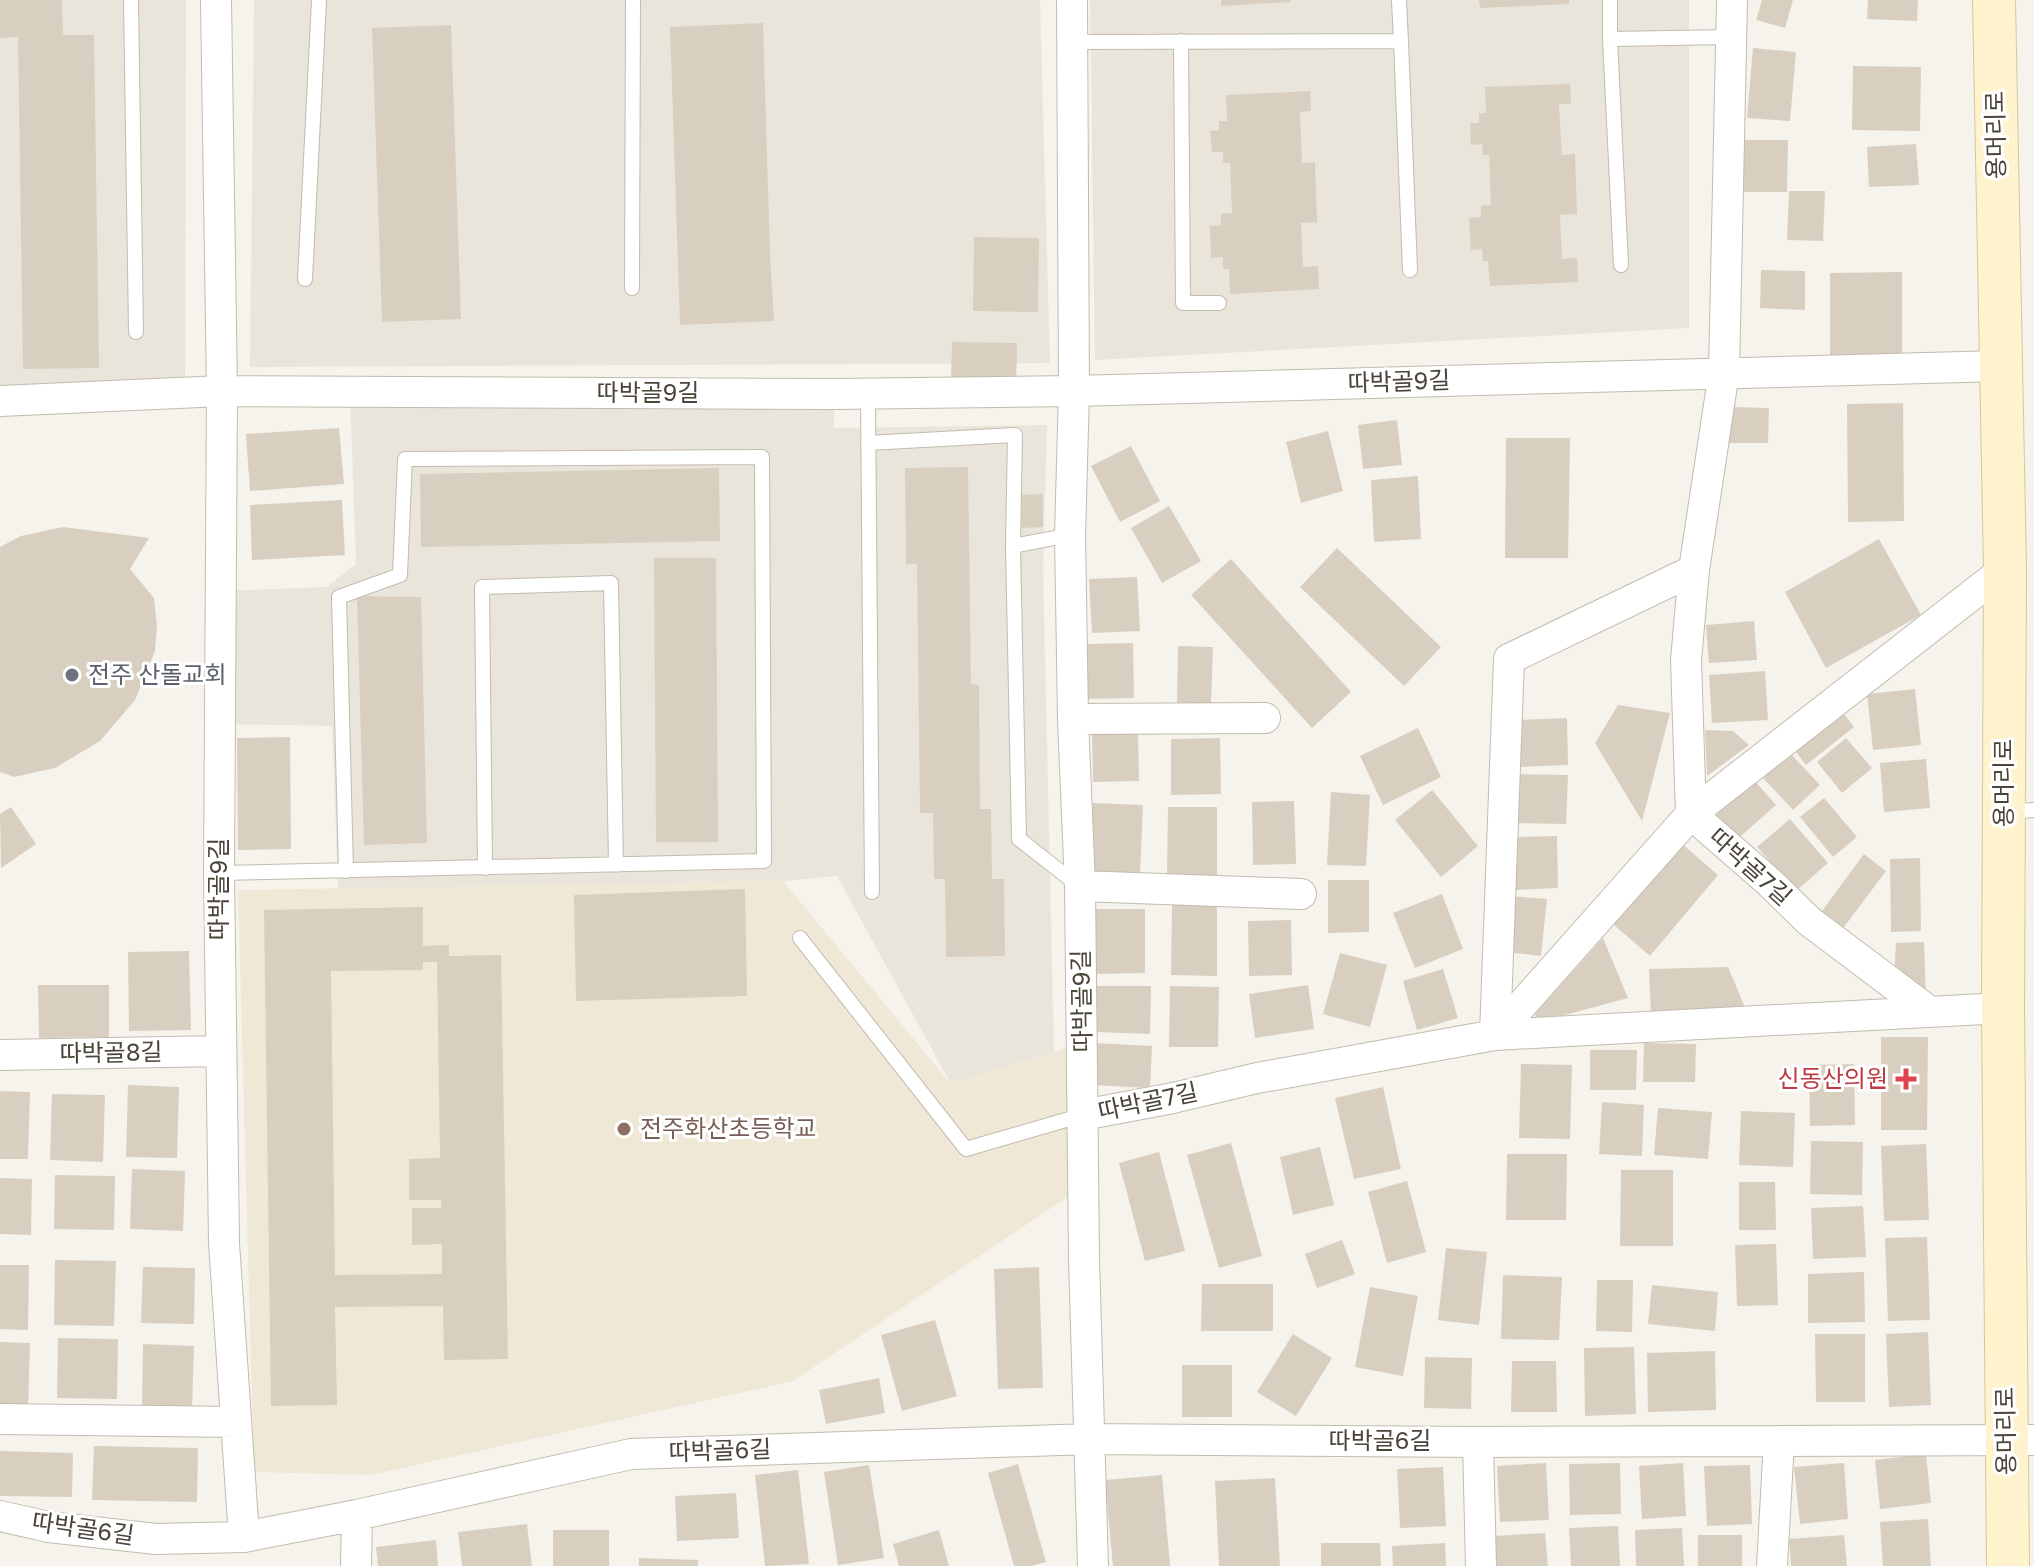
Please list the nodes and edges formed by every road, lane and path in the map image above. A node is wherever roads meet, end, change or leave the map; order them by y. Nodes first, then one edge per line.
1 (131, 0) edge
2 (216, 0) edge
3 (319, 0) edge
4 (633, 0) edge
5 (1072, 0) edge
6 (1399, 0) edge
7 (1610, 0) edge
8 (1732, 0) edge
9 (1994, 0) edge
10 (1731, 37) junction
11 (1610, 39) junction
12 (1181, 41) junction
13 (1401, 41) junction
14 (1072, 42) junction
15 (1621, 265) dead end
16 (1410, 270) dead end
17 (305, 279) dead end
18 (632, 288) dead end
19 (1219, 303) dead end
20 (136, 332) dead end
21 (2000, 366) junction
22 (1724, 372) junction
23 (222, 391) junction
24 (1074, 391) junction
25 (868, 394) junction
26 (0, 401) edge
27 (868, 443) junction
28 (1070, 535) junction
29 (1013, 546) junction
30 (2005, 569) junction
31 (1694, 570) junction
32 (1265, 718) dead end
33 (1073, 719) junction
34 (2019, 811) edge
35 (1691, 814) junction
36 (616, 865) junction
37 (485, 868) junction
38 (346, 871) junction
39 (219, 873) junction
40 (1080, 886) junction
41 (872, 892) dead end
42 (1301, 894) dead end
43 (800, 938) dead end
44 (2003, 1008) junction
45 (1930, 1012) junction
46 (1495, 1035) junction
47 (221, 1051) junction
48 (0, 1055) edge
49 (1083, 1115) junction
50 (0, 1419) edge
51 (236, 1422) junction
52 (1090, 1439) junction
53 (2020, 1440) edge
54 (1779, 1441) junction
55 (1478, 1442) junction
56 (357, 1515) junction
57 (0, 1516) edge
58 (244, 1537) junction
59 (356, 1566) edge
60 (1093, 1566) edge
61 (1481, 1566) edge
62 (1772, 1566) edge
63 (2008, 1566) edge

1 - 20 lane
2 - 23 street, 따박골9길
3 - 17 lane
4 - 18 lane
5 - 14 street
6 - 13 lane
7 - 11 lane
8 - 10 street
9 - 21 street, 용머리로
10 - 11 lane
10 - 22 street
11 - 15 lane
12 - 13 lane
12 - 14 lane
12 - 19 lane
13 - 16 lane
14 - 24 street
21 - 22 street, 따박골9길
21 - 30 street, 용머리로
22 - 24 street, 따박골9길
22 - 31 street
23 - 25 street, 따박골9길
23 - 26 street, 따박골9길
23 - 39 street, 따박골9길
24 - 25 street, 따박골9길
24 - 28 street, 따박골9길
25 - 27 lane
27 - 29 lane
27 - 41 lane
28 - 29 lane
28 - 33 street, 따박골9길
29 - 40 lane
30 - 34 street, 용머리로
30 - 35 street
31 - 35 street
31 - 46 street
32 - 33 street
33 - 40 street, 따박골9길
34 - 44 street, 용머리로
35 - 45 street, 따박골7길
35 - 46 street, 따박골7길
36 - 37 lane
36 - 37 lane
36 - 38 lane
37 - 38 lane
38 - 39 lane
39 - 47 street, 따박골9길
40 - 42 street
40 - 49 street, 따박골9길
43 - 49 lane
44 - 45 street, 따박골7길
44 - 53 street, 용머리로
45 - 46 street, 따박골7길
46 - 49 street, 따박골7길
47 - 48 street, 따박골8길
47 - 51 street, 따박골9길
49 - 52 street
50 - 51 street
51 - 58 street, 따박골9길
52 - 55 street, 따박골6길
52 - 56 street, 따박골6길
52 - 60 street
53 - 54 street, 따박골6길
53 - 63 street, 용머리로
54 - 55 street, 따박골6길
54 - 62 street
55 - 61 street
56 - 58 street, 따박골6길
56 - 59 street
57 - 58 street, 따박골6길

